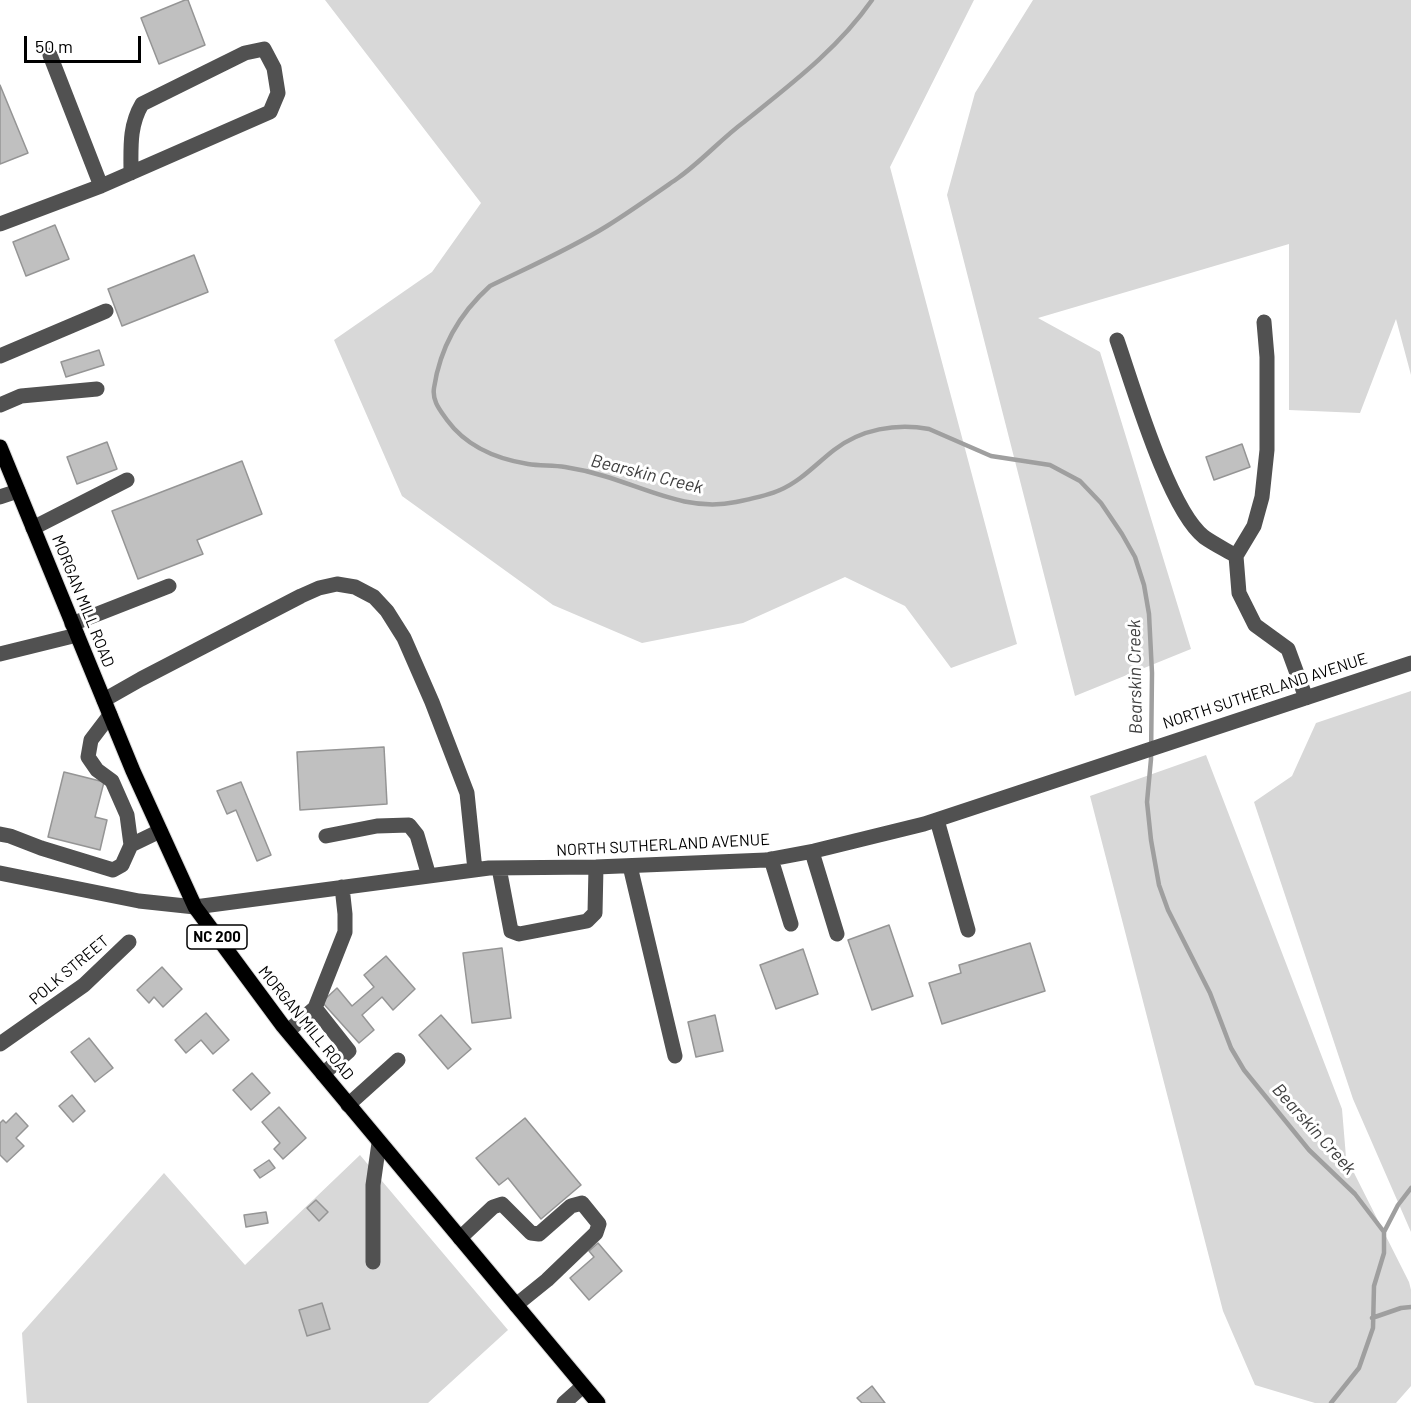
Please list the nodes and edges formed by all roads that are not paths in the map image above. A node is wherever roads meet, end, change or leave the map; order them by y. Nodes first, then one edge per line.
1 (50, 55) dead end
2 (131, 173) junction
3 (101, 186) junction
4 (0, 224) edge
5 (106, 311) dead end
6 (1264, 322) dead end
7 (1117, 340) dead end
8 (0, 356) edge
9 (97, 389) dead end
10 (0, 405) edge
11 (0, 447) edge
12 (127, 480) dead end
13 (18, 491) junction
14 (0, 497) edge
15 (33, 528) junction
16 (1236, 556) junction
17 (169, 586) dead end
18 (75, 629) junction
19 (0, 654) edge
20 (1411, 663) edge
21 (1306, 698) junction
22 (104, 700) junction
23 (110, 715) junction
24 (937, 820) junction
25 (160, 831) junction
26 (0, 834) edge
27 (326, 836) dead end
28 (131, 845) junction
29 (812, 852) junction
30 (771, 859) junction
31 (630, 866) junction
32 (596, 867) junction
33 (499, 868) junction
34 (475, 870) junction
35 (0, 873) edge
36 (429, 876) junction
37 (342, 887) junction
38 (195, 907) junction
39 (791, 924) dead end
40 (968, 930) dead end
41 (837, 934) dead end
42 (129, 942) dead end
43 (315, 1008) junction
44 (288, 1031) junction
45 (0, 1044) edge
46 (675, 1056) dead end
47 (398, 1060) dead end
48 (323, 1074) junction
49 (348, 1105) junction
50 (379, 1143) junction
51 (460, 1238) junction
52 (372, 1262) dead end
53 (516, 1305) junction
54 (583, 1386) junction
55 (564, 1403) edge
56 (598, 1403) edge

1 - 3 street
2 - 2 street
2 - 3 street
3 - 4 street
5 - 8 street
6 - 16 street
7 - 16 street
9 - 10 street
11 - 13 main road, MORGAN MILL ROAD / NC 200
12 - 15 street
13 - 14 street
13 - 15 main road, MORGAN MILL ROAD / NC 200
15 - 18 main road, MORGAN MILL ROAD / NC 200
16 - 21 street
17 - 18 street
18 - 19 street
18 - 22 main road, MORGAN MILL ROAD / NC 200
20 - 21 street, NORTH SUTHERLAND AVENUE
21 - 24 street, NORTH SUTHERLAND AVENUE
22 - 23 main road, MORGAN MILL ROAD / NC 200
22 - 34 street
23 - 25 main road, MORGAN MILL ROAD / NC 200
23 - 28 street
24 - 29 street, NORTH SUTHERLAND AVENUE
24 - 40 street
25 - 28 street
25 - 38 main road, MORGAN MILL ROAD / NC 200
26 - 28 street
27 - 36 street
29 - 30 street, NORTH SUTHERLAND AVENUE
29 - 41 street
30 - 31 street, NORTH SUTHERLAND AVENUE
30 - 39 street
31 - 32 street, NORTH SUTHERLAND AVENUE
31 - 46 street
32 - 33 street, NORTH SUTHERLAND AVENUE
32 - 33 street
33 - 34 street, NORTH SUTHERLAND AVENUE
34 - 36 street, NORTH SUTHERLAND AVENUE
35 - 38 street, NORTH SUTHERLAND AVENUE
36 - 37 street, NORTH SUTHERLAND AVENUE
37 - 38 street, NORTH SUTHERLAND AVENUE
37 - 43 street
38 - 44 main road, MORGAN MILL ROAD / NC 200
42 - 45 street, POLK STREET
43 - 44 street
43 - 48 street
44 - 48 main road, MORGAN MILL ROAD / NC 200
47 - 49 street
48 - 49 main road, MORGAN MILL ROAD / NC 200
49 - 50 main road, MORGAN MILL ROAD / NC 200
50 - 51 main road, MORGAN MILL ROAD / NC 200
50 - 52 street
51 - 53 main road, MORGAN MILL ROAD / NC 200
51 - 53 street
53 - 54 main road, MORGAN MILL ROAD / NC 200
54 - 55 street
54 - 56 main road, MORGAN MILL ROAD / NC 200

